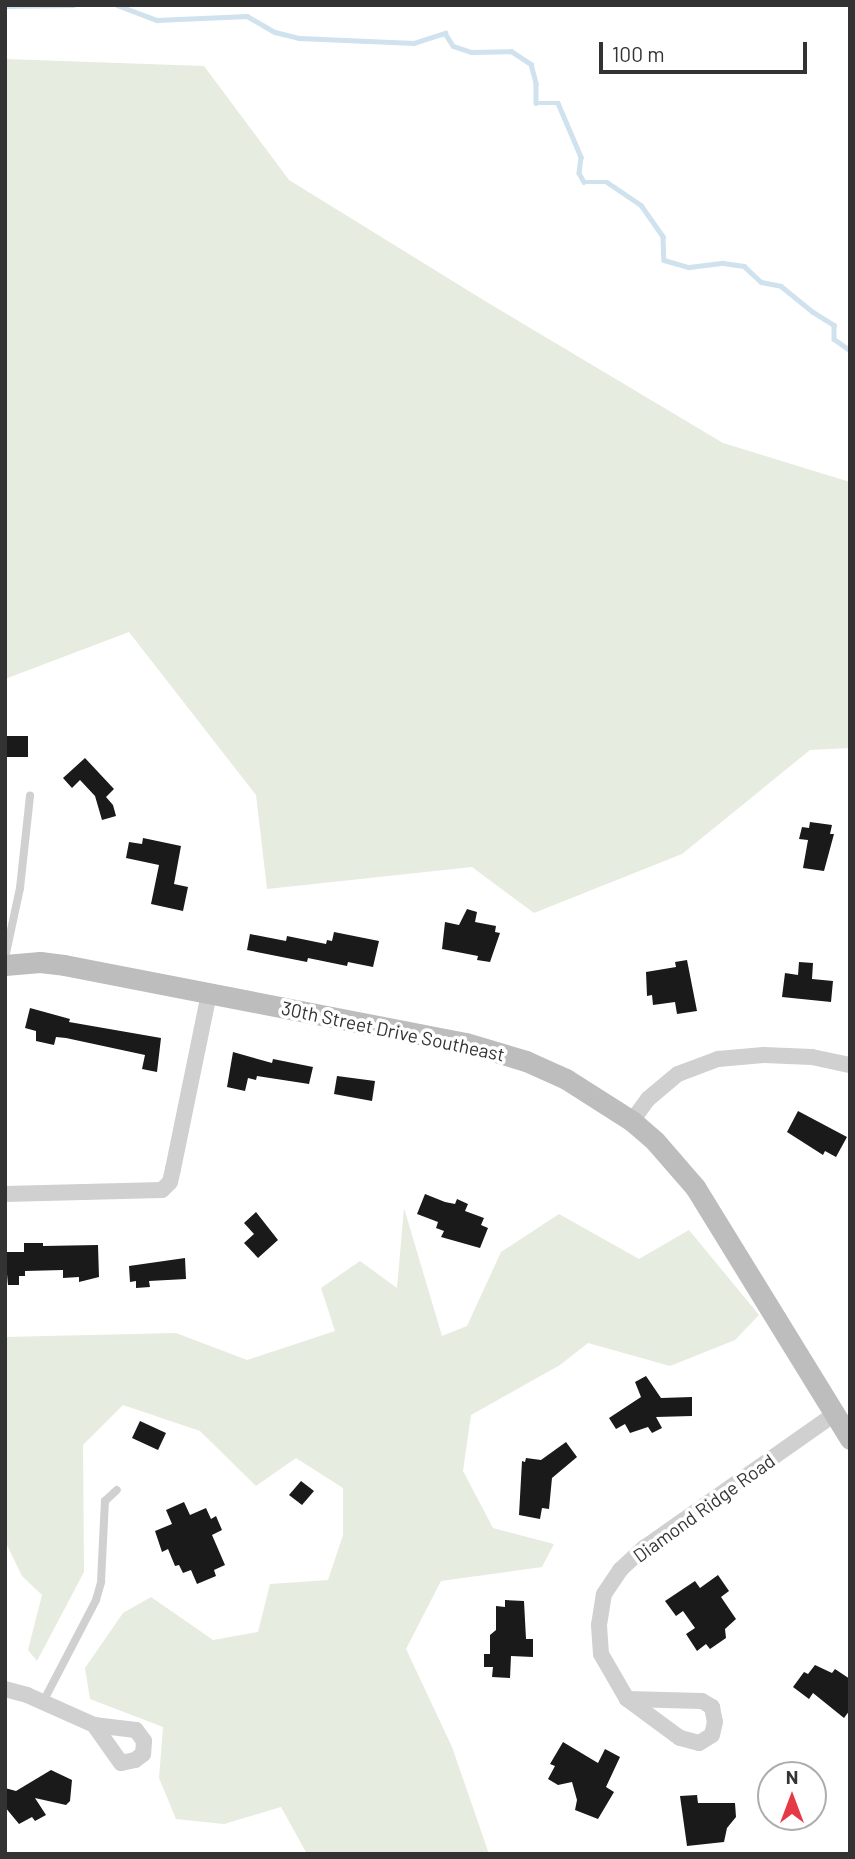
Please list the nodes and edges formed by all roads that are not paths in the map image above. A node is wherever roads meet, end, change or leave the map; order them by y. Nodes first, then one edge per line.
1 (30, 796) dead end
2 (5, 958) edge
3 (5, 965) edge
4 (209, 993) junction
5 (850, 1065) edge
6 (632, 1121) junction
7 (5, 1194) edge
8 (835, 1415) junction
9 (850, 1439) edge
10 (117, 1490) dead end
11 (5, 1689) edge
12 (627, 1699) junction
13 (43, 1702) junction
14 (94, 1725) dead end

1 - 2 lane
3 - 4 main road, 30th Street Drive Southeast
4 - 6 main road, 30th Street Drive Southeast
4 - 7 street
5 - 6 street
6 - 8 main road, 30th Street Drive Southeast
8 - 9 main road, 30th Street Drive Southeast
8 - 12 street, Diamond Ridge Road
10 - 13 lane
11 - 13 street
12 - 12 street, Diamond Ridge Road
13 - 14 street

